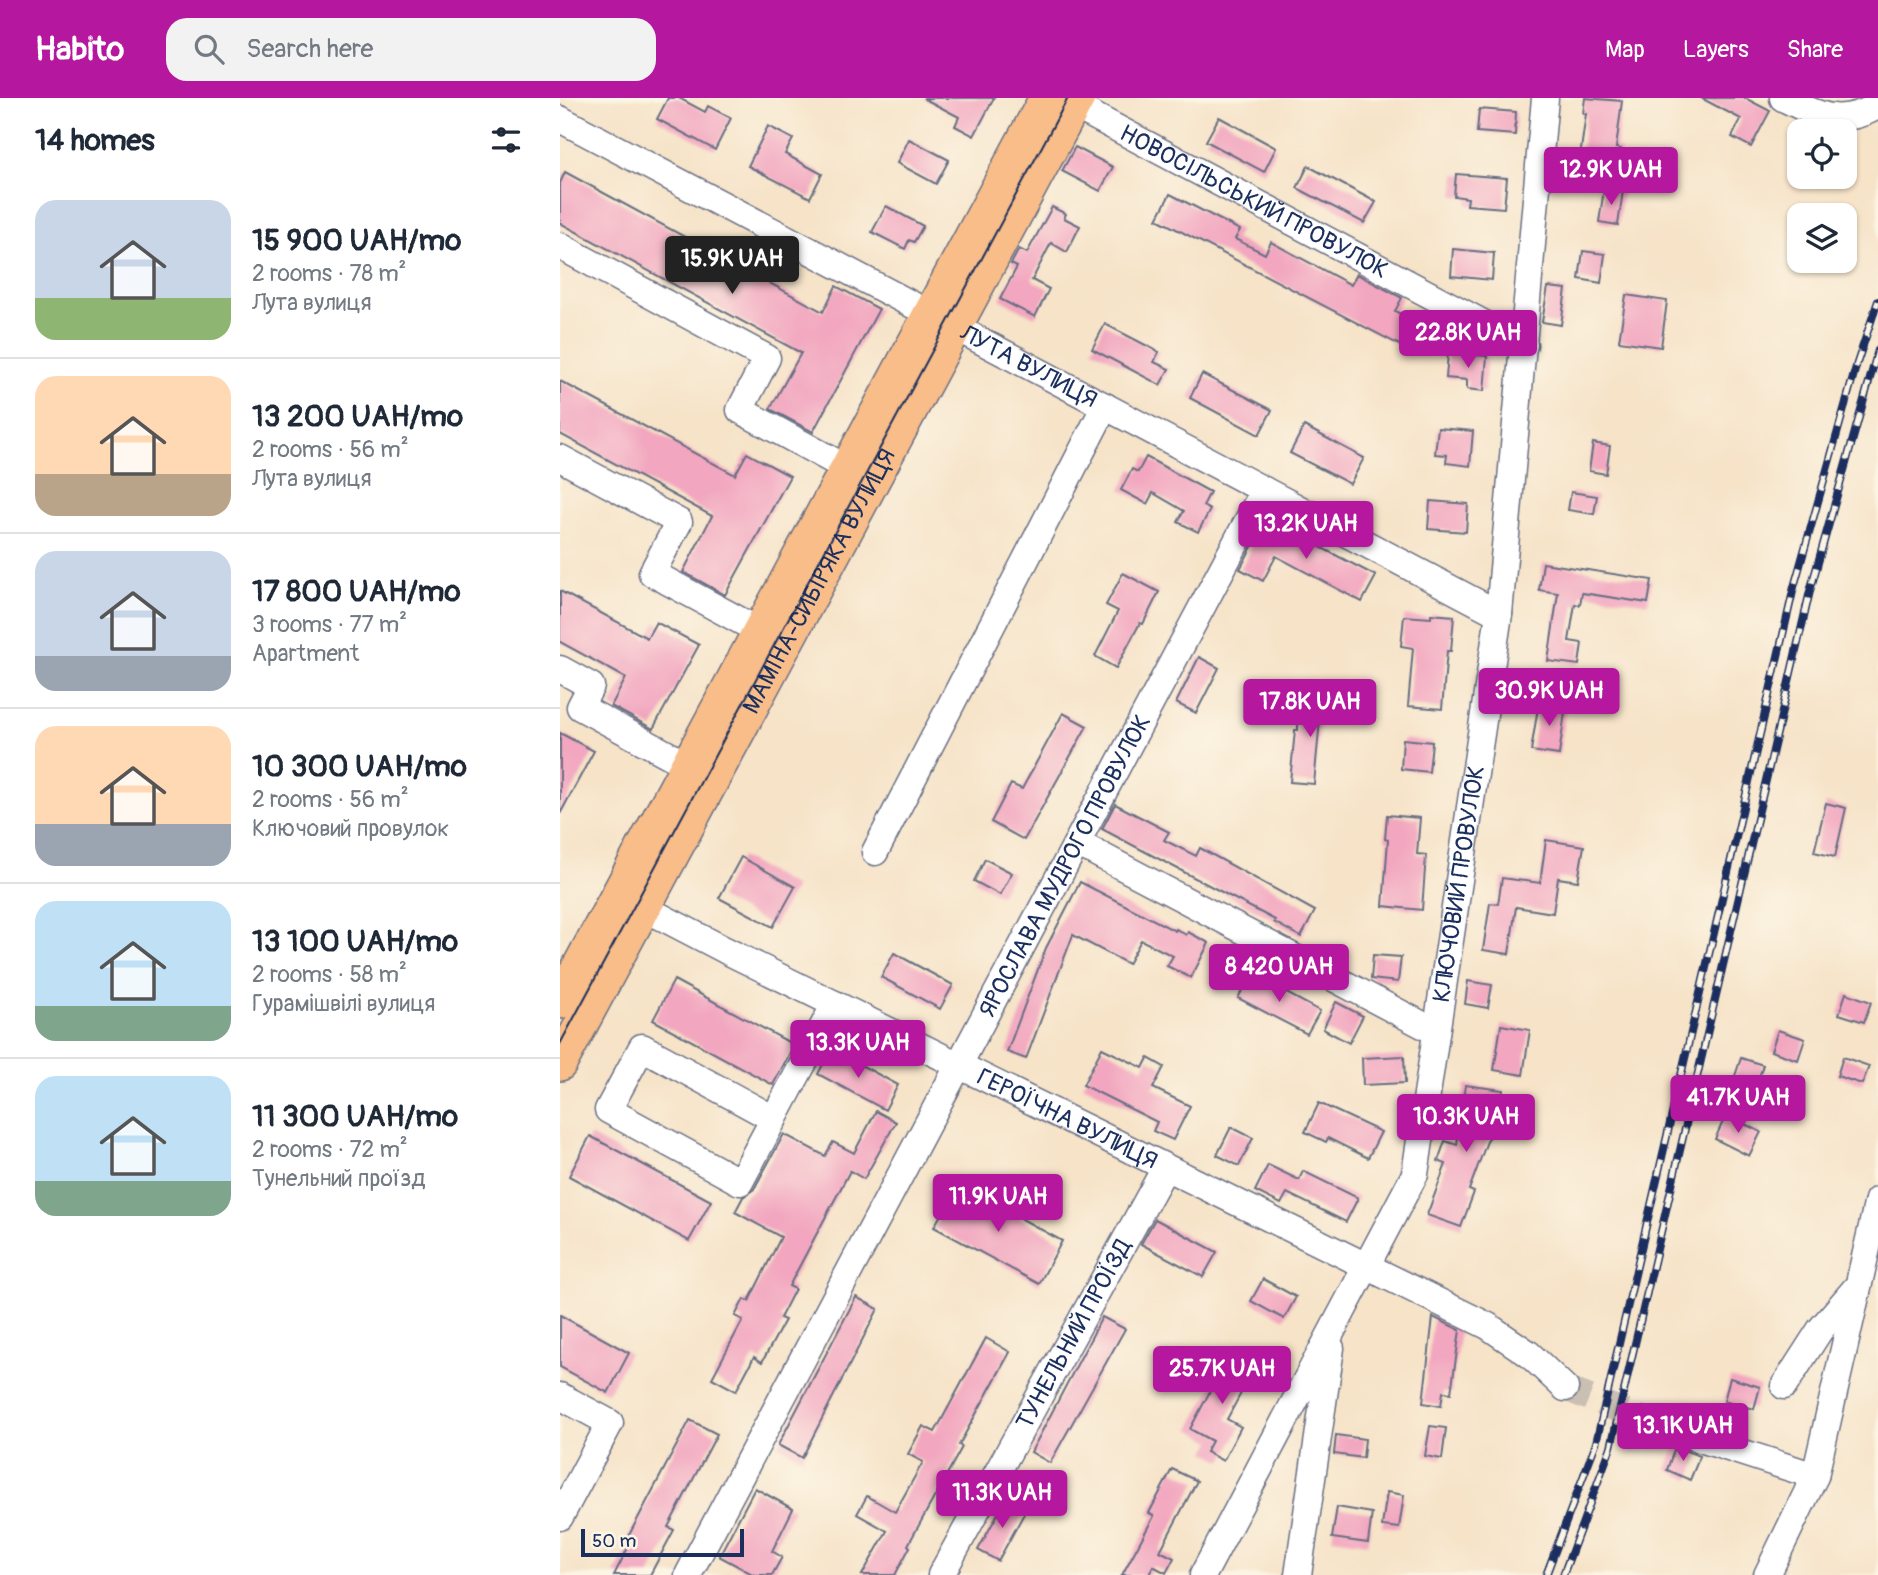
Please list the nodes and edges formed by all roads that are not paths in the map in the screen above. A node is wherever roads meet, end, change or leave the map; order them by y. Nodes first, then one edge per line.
1 (1545, 98) edge
2 (1783, 98) edge
3 (1064, 100) edge
4 (1878, 106) edge
5 (560, 120) edge
6 (560, 246) edge
7 (943, 320) junction
8 (1524, 345) junction
9 (1105, 406) junction
10 (560, 458) edge
11 (860, 475) junction
12 (1264, 490) junction
13 (1499, 614) junction
14 (772, 638) junction
15 (560, 669) edge
16 (700, 772) junction
17 (1077, 843) junction
18 (876, 852) dead end
19 (631, 901) junction
20 (560, 1002) edge
21 (835, 1004) junction
22 (1436, 1032) junction
23 (560, 1064) edge
24 (958, 1066) junction
25 (774, 1119) junction
26 (1166, 1168) junction
27 (1878, 1200) edge
28 (1366, 1268) junction
29 (1858, 1284) junction
30 (1334, 1328) junction
31 (1784, 1386) dead end
32 (1565, 1388) tunnel mouth
33 (560, 1396) edge
34 (1654, 1424) tunnel mouth
35 (1815, 1476) junction
36 (568, 1481) edge
37 (560, 1517) edge
38 (688, 1575) edge
39 (941, 1575) edge
40 (1203, 1575) edge
41 (1298, 1575) edge
42 (1767, 1575) edge

1 - 8 street, КЛЮЧОВИЙ ПРОВУЛОК
2 - 4 street
3 - 7 main road, МАМІНА-СИБІРЯКА ВУЛИЦЯ
3 - 8 street, НОВОСІЛЬСЬКИЙ ПРОВУЛОК
5 - 7 street, ЛУТА ВУЛИЦЯ
6 - 11 street
7 - 9 street, ЛУТА ВУЛИЦЯ
7 - 11 main road, МАМІНА-СИБІРЯКА ВУЛИЦЯ
8 - 13 street, КЛЮЧОВИЙ ПРОВУЛОК
9 - 12 street, ЛУТА ВУЛИЦЯ
9 - 18 street
10 - 14 street
11 - 14 main road, МАМІНА-СИБІРЯКА ВУЛИЦЯ
12 - 13 street, ЛУТА ВУЛИЦЯ
12 - 17 street, ЯРОСЛАВА МУДРОГО ПРОВУЛОК
13 - 22 street, КЛЮЧОВИЙ ПРОВУЛОК
14 - 16 main road, МАМІНА-СИБІРЯКА ВУЛИЦЯ
15 - 16 street
16 - 19 main road, МАМІНА-СИБІРЯКА ВУЛИЦЯ
17 - 22 street
17 - 24 street, ЯРОСЛАВА МУДРОГО ПРОВУЛОК
19 - 20 main road, МАМІНА-СИБІРЯКА ВУЛИЦЯ
19 - 21 street, ГЕРОЇЧНА ВУЛИЦЯ
19 - 23 main road, МАМІНА-СИБІРЯКА ВУЛИЦЯ
21 - 24 street, ГЕРОЇЧНА ВУЛИЦЯ
21 - 25 street
22 - 28 street, КЛЮЧОВИЙ ПРОВУЛОК
24 - 26 street, ГЕРОЇЧНА ВУЛИЦЯ
24 - 38 street, ЯРОСЛАВА МУДРОГО ПРОВУЛОК
25 - 25 street
26 - 28 street, ГЕРОЇЧНА ВУЛИЦЯ
26 - 39 street, ТУНЕЛЬНИЙ ПРОЇЗД
27 - 29 street
28 - 30 street, КЛЮЧОВИЙ ПРОВУЛОК
28 - 32 street, ГЕРОЇЧНА ВУЛИЦЯ
29 - 31 street
29 - 35 street
30 - 40 street, КЛЮЧОВИЙ ПРОВУЛОК
30 - 41 street
33 - 36 street
34 - 35 street
35 - 42 street
36 - 37 street

